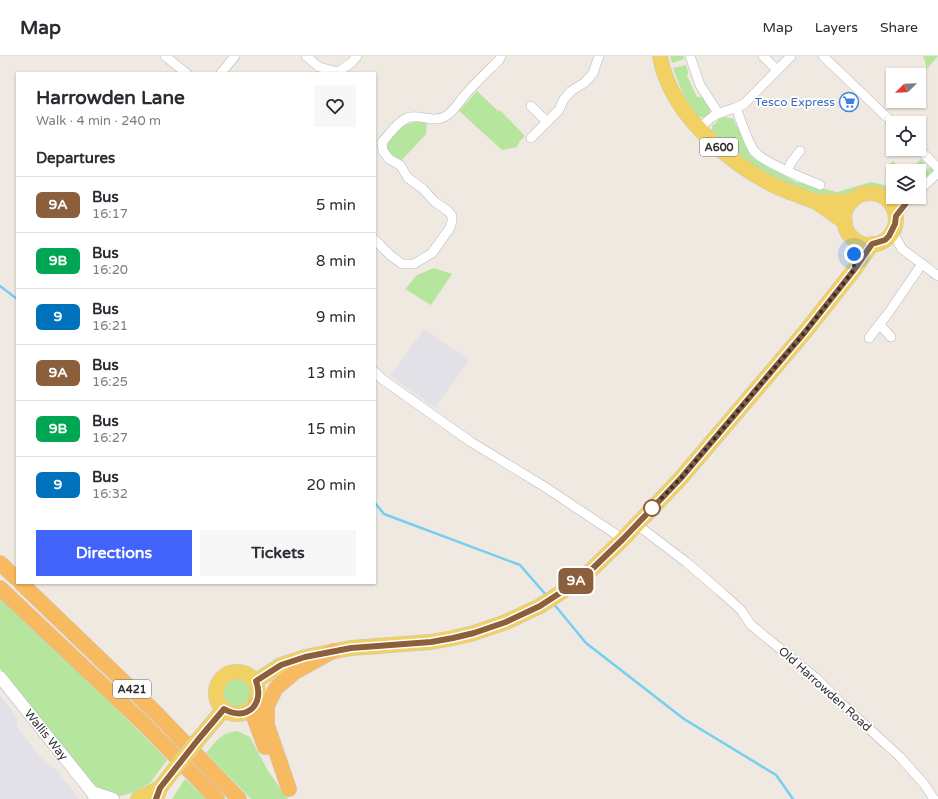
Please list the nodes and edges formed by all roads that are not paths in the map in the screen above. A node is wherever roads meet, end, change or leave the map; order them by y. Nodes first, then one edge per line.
1 (165, 56) edge
2 (235, 56) edge
3 (306, 56) edge
4 (357, 56) edge
5 (501, 56) edge
6 (599, 56) edge
7 (660, 56) edge
8 (690, 56) edge
9 (763, 56) edge
10 (791, 56) edge
11 (823, 56) edge
12 (777, 70) junction
13 (185, 72) edge
14 (222, 72) edge
15 (338, 72) edge
16 (531, 106) dead end
17 (736, 108) junction
18 (718, 113) junction
19 (886, 116) edge
20 (547, 122) junction
21 (700, 129) junction
22 (531, 138) dead end
23 (800, 151) dead end
24 (926, 156) edge
25 (938, 168) edge
26 (787, 171) junction
27 (938, 173) edge
28 (926, 184) edge
29 (820, 185) dead end
30 (886, 199) edge
31 (815, 201) junction
32 (852, 201) junction
33 (891, 204) edge
34 (907, 204) edge
35 (845, 222) junction
36 (895, 222) junction
37 (854, 238) junction
38 (376, 241) edge
39 (872, 244) junction
40 (922, 264) junction
41 (854, 270) junction
42 (938, 276) edge
43 (880, 325) junction
44 (892, 337) dead end
45 (869, 338) dead end
46 (376, 373) edge
47 (636, 524) junction
48 (623, 539) junction
49 (0, 563) edge
50 (16, 578) edge
51 (22, 584) edge
52 (0, 588) edge
53 (333, 651) junction
54 (0, 678) edge
55 (256, 681) junction
56 (255, 704) junction
57 (224, 709) junction
58 (158, 794) edge
59 (293, 794) edge
60 (93, 796) edge
61 (114, 799) edge
62 (138, 799) edge
63 (217, 799) edge
64 (239, 799) edge
65 (934, 799) edge

1 - 13 street
2 - 14 street
3 - 15 street
4 - 15 street
5 - 38 street
6 - 20 street
7 - 21 main road, A600
8 - 18 street
9 - 12 street
10 - 12 street
11 - 19 street
12 - 17 street
16 - 20 street
17 - 18 street
17 - 26 street
18 - 21 street
20 - 22 street
21 - 31 main road, A600
23 - 26 street
24 - 25 street
26 - 29 street
27 - 28 street
30 - 32 main road
31 - 32 main road, A600
31 - 35 main road, A600
32 - 35 main road
33 - 36 main road
34 - 36 street
35 - 37 main road
36 - 39 main road
36 - 40 street
37 - 39 main road
37 - 41 main road
39 - 41 main road
40 - 42 street
40 - 43 street
41 - 47 main road
43 - 44 street
43 - 45 street
46 - 48 street
47 - 48 main road
47 - 65 street, Old Harrowden Road
48 - 53 main road
49 - 50 highway
51 - 64 highway, A421
52 - 63 highway, A421
53 - 55 main road
53 - 59 highway
54 - 60 street, Wallis Way
55 - 56 main road
55 - 57 main road
56 - 57 main road
56 - 59 highway
57 - 58 main road, bridge
58 - 62 main road
60 - 61 street, Wallis Way

